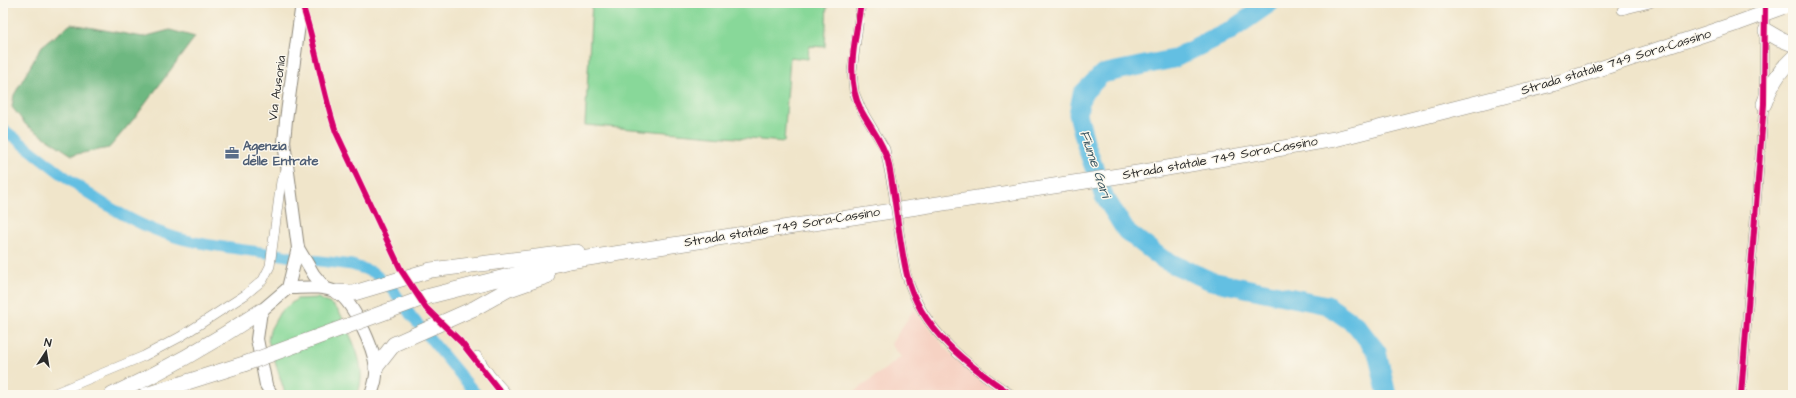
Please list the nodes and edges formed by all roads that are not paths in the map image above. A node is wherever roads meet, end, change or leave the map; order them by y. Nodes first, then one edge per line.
1 (302, 3) edge
2 (860, 3) edge
3 (1650, 3) edge
4 (1765, 3) edge
5 (1787, 5) edge
6 (1622, 10) dead end
7 (1766, 30) junction
8 (1793, 44) edge
9 (1793, 58) edge
10 (1764, 104) junction
11 (287, 168) junction
12 (298, 248) junction
13 (644, 248) junction
14 (288, 288) junction
15 (331, 290) junction
16 (261, 311) junction
17 (477, 356) dead end
18 (244, 364) junction
19 (376, 368) junction
20 (374, 392) edge
21 (50, 395) edge
22 (112, 395) edge
23 (146, 395) edge
24 (181, 395) edge
25 (272, 395) edge
26 (508, 395) edge
27 (1012, 395) edge
28 (1741, 395) edge

1 - 11 street, Via Ausonia
2 - 27 street, bridge
3 - 6 street
4 - 7 street
5 - 13 highway, Strada statale 749 Sora-Cassino, bridge
7 - 8 highway
7 - 10 street
9 - 10 highway
10 - 28 street
11 - 12 street, Via Ausonia
11 - 21 street
12 - 14 street, Via Ausonia
12 - 15 street, Via Ausonia
13 - 15 highway
13 - 18 highway, Strada statale 749 Sora-Cassino, bridge
13 - 19 highway
14 - 15 street
14 - 16 street
15 - 19 street, Via Ausonia
16 - 22 highway
16 - 25 street
17 - 26 street
18 - 23 highway, Strada statale 749 Sora-Cassino
18 - 24 highway, Strada statale 749 Sora-Cassino
19 - 20 street, Via Ausonia

